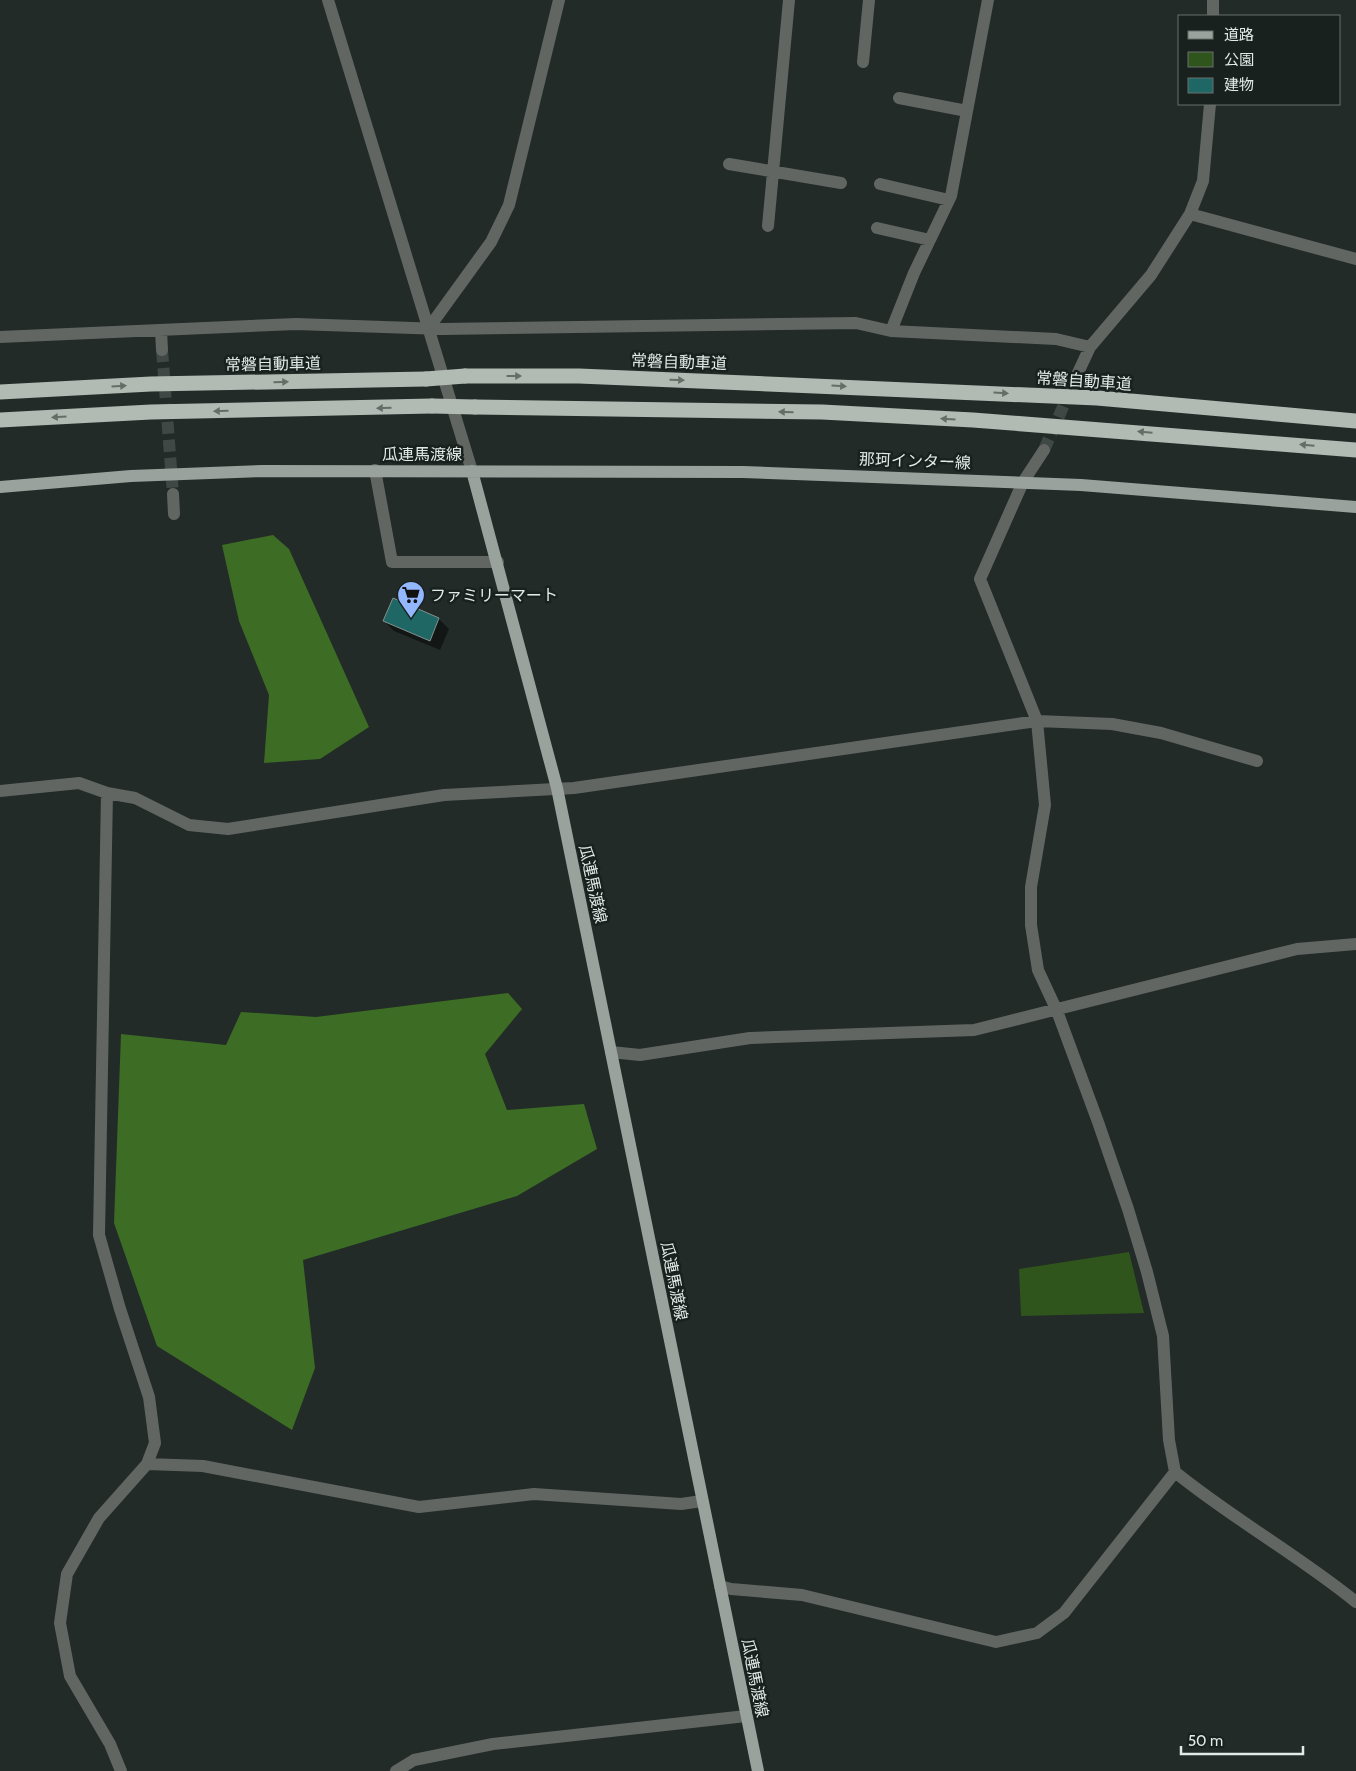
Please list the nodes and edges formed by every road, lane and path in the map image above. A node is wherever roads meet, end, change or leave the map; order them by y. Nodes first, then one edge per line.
1 (328, 0) edge
2 (560, 0) edge
3 (789, 0) edge
4 (869, 0) edge
5 (988, 0) edge
6 (1213, 0) edge
7 (1213, 15) edge
8 (863, 62) dead end
9 (899, 98) dead end
10 (1210, 105) edge
11 (967, 111) junction
12 (729, 164) dead end
13 (773, 171) junction
14 (841, 183) dead end
15 (880, 184) dead end
16 (949, 200) junction
17 (1190, 214) junction
18 (768, 226) dead end
19 (877, 228) dead end
20 (930, 240) junction
21 (1356, 259) edge
22 (428, 329) junction
23 (161, 330) junction
24 (891, 331) junction
25 (0, 337) edge
26 (1090, 347) junction
27 (162, 350) tunnel mouth
28 (1077, 376) tunnel mouth
29 (0, 392) edge
30 (0, 420) edge
31 (1356, 421) edge
32 (1044, 450) tunnel mouth
33 (1356, 450) edge
34 (375, 470) junction
35 (472, 471) junction
36 (1022, 482) junction
37 (0, 487) edge
38 (173, 494) tunnel mouth
39 (1356, 507) edge
40 (174, 514) dead end
41 (498, 562) junction
42 (1037, 721) junction
43 (1257, 761) dead end
44 (557, 788) junction
45 (0, 791) edge
46 (107, 793) junction
47 (1356, 944) edge
48 (1056, 1011) junction
49 (611, 1052) junction
50 (148, 1464) junction
51 (1175, 1472) junction
52 (702, 1501) junction
53 (720, 1586) junction
54 (1356, 1602) edge
55 (746, 1716) junction
56 (121, 1771) edge
57 (396, 1771) edge
58 (758, 1771) edge

1 - 22 street
2 - 22 street
3 - 13 street
4 - 8 street
5 - 11 street
6 - 7 street
9 - 11 street
10 - 17 street
11 - 16 street
12 - 13 street
13 - 14 street
13 - 18 street
15 - 16 street
16 - 20 street
17 - 21 street
17 - 26 street
19 - 20 street
20 - 24 street
22 - 23 street
22 - 24 street
22 - 35 street
23 - 25 street
23 - 27 street
24 - 26 street
26 - 28 street
29 -> 31 highway, 常磐自動車道, bridge
33 -> 30 highway, bridge
32 - 36 street
34 - 35 main road, 瓜連馬渡線
34 - 37 main road, 瓜連馬渡線
34 - 41 street
35 - 36 main road, 那珂インター線
35 - 41 main road, 瓜連馬渡線
36 - 39 main road, 那珂インター線
36 - 42 street
38 - 40 street
41 - 44 main road, 瓜連馬渡線
42 - 43 street
42 - 44 street
42 - 48 street
44 - 46 street
44 - 49 main road, 瓜連馬渡線
45 - 46 street
46 - 50 street
47 - 48 street
48 - 49 street
48 - 51 street
49 - 52 main road, 瓜連馬渡線
50 - 52 street
50 - 56 street
51 - 53 street
51 - 54 street
52 - 53 main road, 瓜連馬渡線
53 - 55 main road, 瓜連馬渡線
55 - 57 street
55 - 58 main road, 瓜連馬渡線

